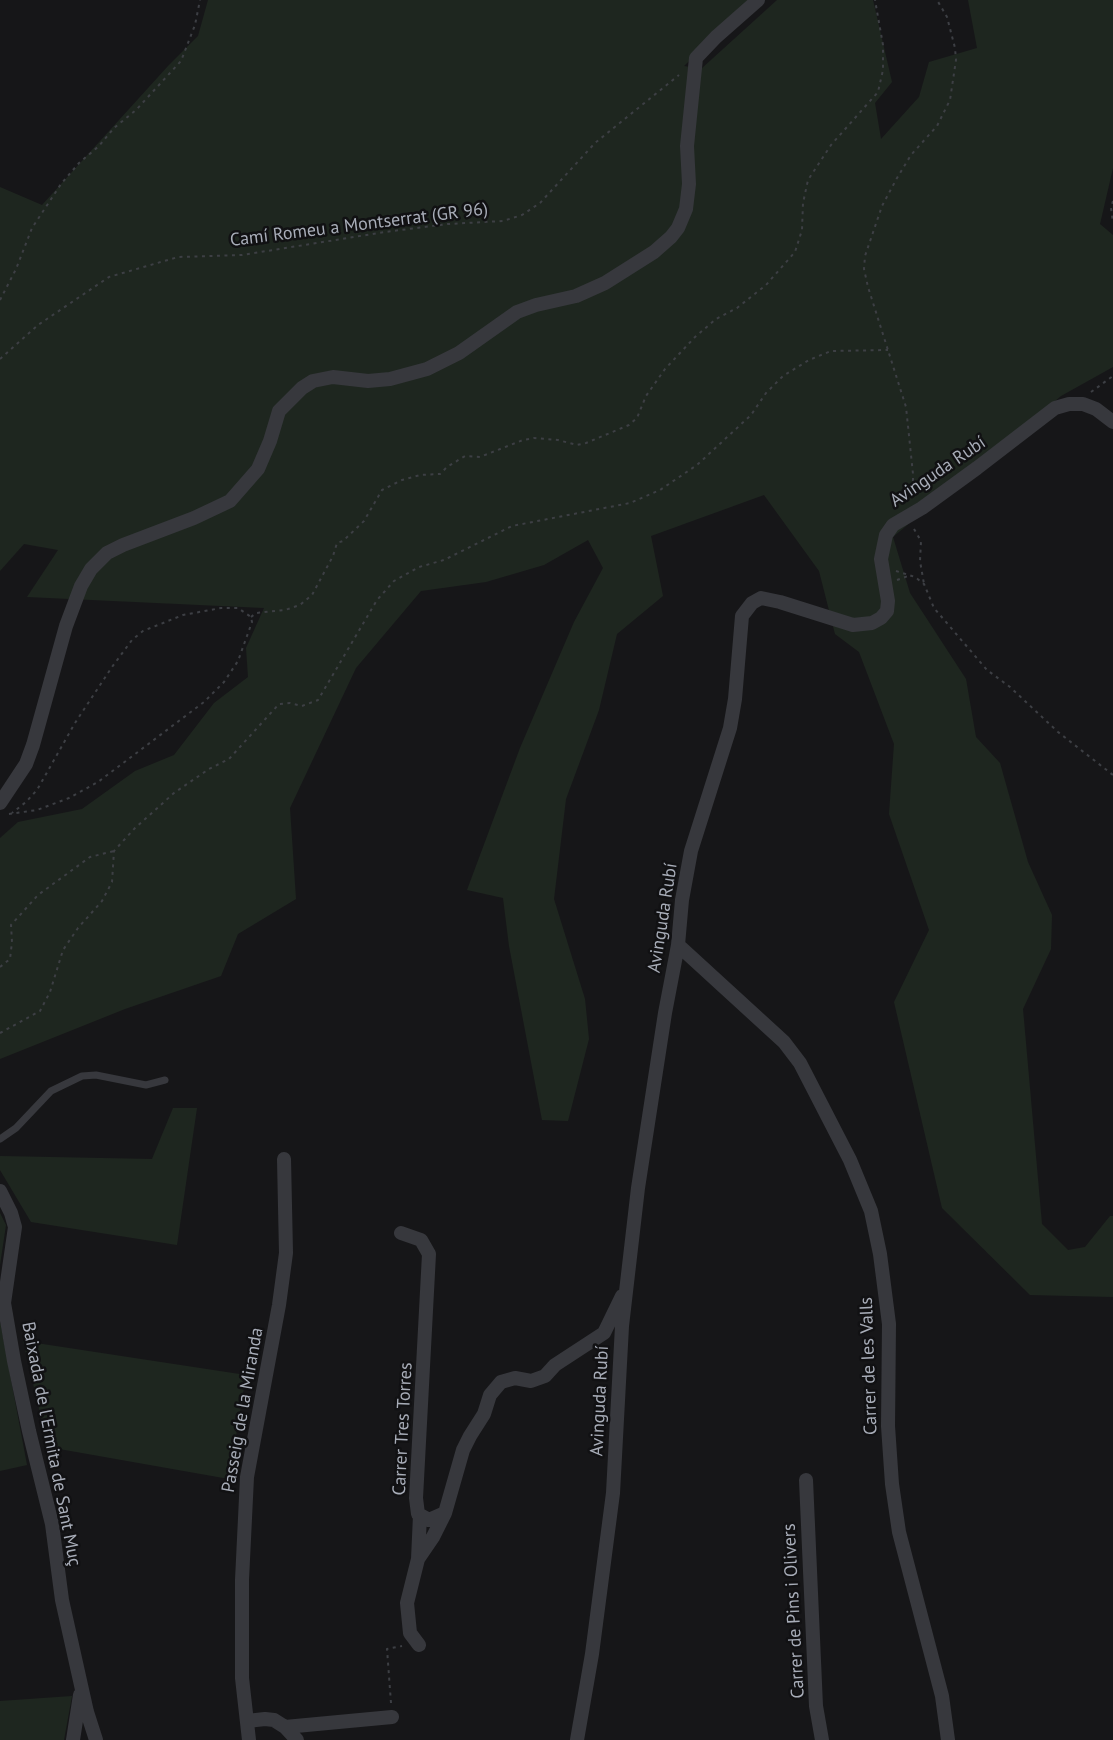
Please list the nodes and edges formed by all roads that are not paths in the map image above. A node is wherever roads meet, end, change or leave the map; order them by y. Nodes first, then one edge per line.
1 (758, 0) edge
2 (1113, 422) edge
3 (0, 803) edge
4 (678, 945) junction
5 (165, 1080) dead end
6 (0, 1139) edge
7 (284, 1159) dead end
8 (0, 1191) edge
9 (401, 1233) dead end
10 (627, 1286) junction
11 (806, 1480) dead end
12 (445, 1513) junction
13 (420, 1515) junction
14 (418, 1559) junction
15 (418, 1645) dead end
16 (82, 1687) junction
17 (392, 1718) road end
18 (247, 1721) junction
19 (285, 1727) junction
20 (73, 1740) edge
21 (96, 1740) edge
22 (249, 1740) edge
23 (297, 1740) edge
24 (577, 1740) edge
25 (822, 1740) edge
26 (948, 1740) edge

1 - 3 street
2 - 4 street, Avinguda Rubí
4 - 10 street, Avinguda Rubí
4 - 26 street, Carrer de les Valls
5 - 6 lane
7 - 18 street, Passeig de la Miranda
8 - 16 street, Baixada de l'Ermita de Sant Muç
9 - 13 street, Carrer Tres Torres
10 - 12 street
10 - 24 street, Avinguda Rubí
11 - 25 street, Carrer de Pins i Olivers
12 - 13 street, Carrer Tres Torres
12 - 14 street
13 - 14 street
14 - 15 street
16 - 20 street
16 - 21 street, Baixada de l'Ermita de Sant Muç
17 - 19 street
18 - 19 street
18 - 22 street, Passeig de la Miranda
19 - 23 street

